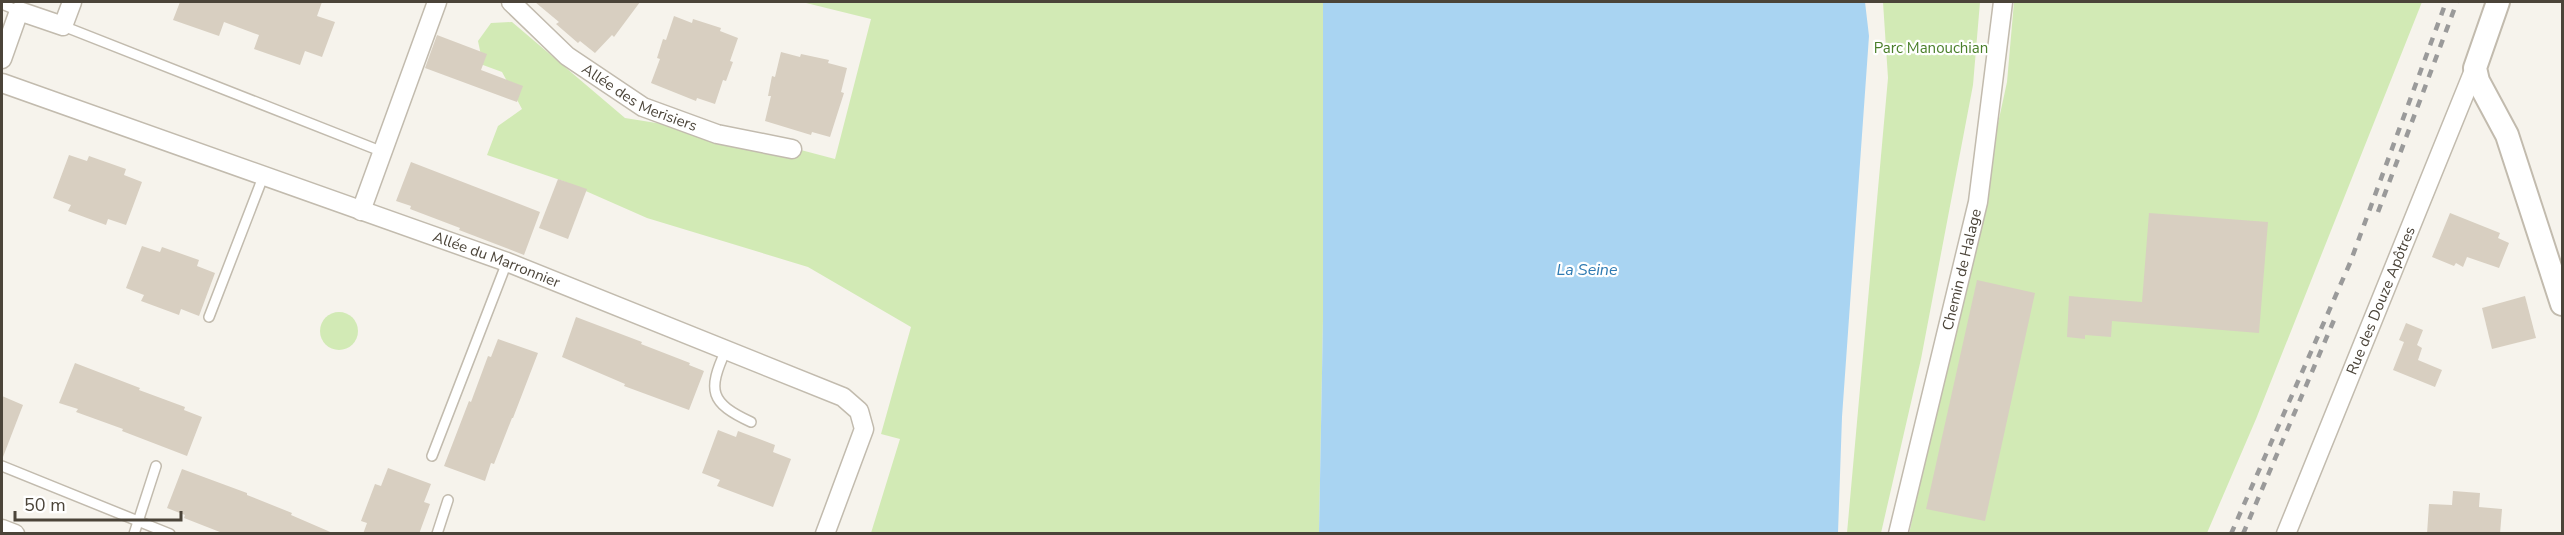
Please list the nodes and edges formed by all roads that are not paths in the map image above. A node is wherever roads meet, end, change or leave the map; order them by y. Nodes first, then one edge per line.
1 (72, 2) edge
2 (437, 2) edge
3 (511, 2) edge
4 (2003, 2) edge
5 (2498, 2) edge
6 (2, 4) edge
7 (19, 11) junction
8 (63, 26) junction
9 (2, 59) edge
10 (2475, 68) junction
11 (2, 83) edge
12 (792, 149) dead end
13 (383, 152) junction
14 (263, 177) junction
15 (361, 211) junction
16 (507, 262) junction
17 (2562, 304) edge
18 (209, 317) dead end
19 (726, 350) junction
20 (751, 422) dead end
21 (432, 456) dead end
22 (2, 466) edge
23 (156, 466) dead end
24 (448, 500) dead end
25 (137, 522) junction
26 (2, 529) edge
27 (15, 534) edge
28 (134, 534) edge
29 (170, 534) edge
30 (437, 534) edge
31 (825, 534) edge
32 (1898, 534) edge
33 (2286, 534) edge

1 - 8 street
2 - 13 street
3 - 12 street, Allée des Merisiers
4 - 32 street, Chemin de Halage
5 - 10 street
6 - 7 lane
7 - 8 street
7 - 9 street
8 - 13 lane
10 - 17 street
10 - 33 street, Rue des Douze Apôtres
11 - 14 street, Allée du Marronnier
13 - 15 street
14 - 15 street, Allée du Marronnier
14 - 18 lane
15 - 16 street, Allée du Marronnier
16 - 19 street, Allée du Marronnier
16 - 21 lane
19 - 20 lane
19 - 31 street, Allée du Marronnier
22 - 25 lane
23 - 25 lane
24 - 30 lane
25 - 28 lane
25 - 29 lane
26 - 27 street

